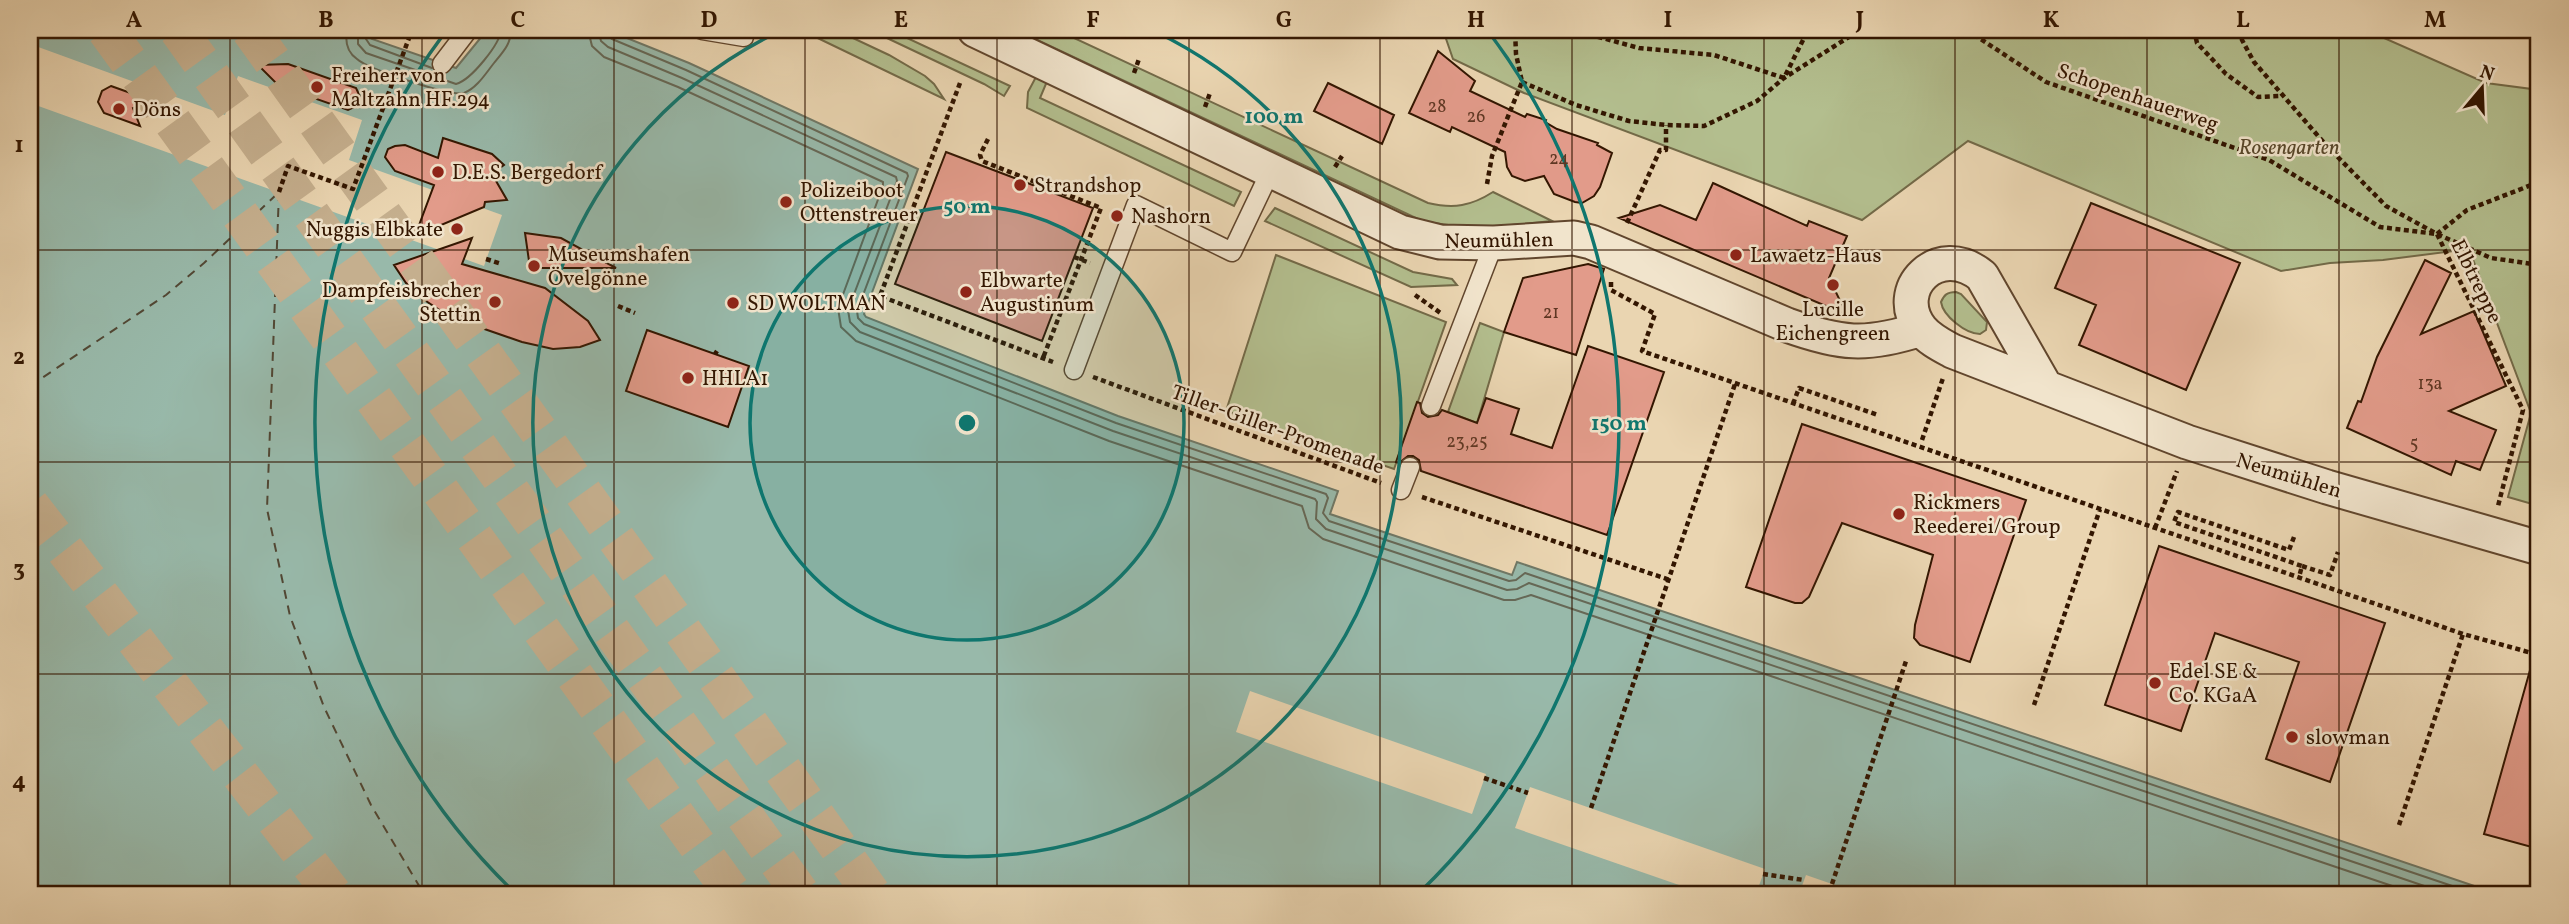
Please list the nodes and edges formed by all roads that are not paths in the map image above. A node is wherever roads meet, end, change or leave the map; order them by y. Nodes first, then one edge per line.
1 (468, 30) edge
2 (702, 30) edge
3 (737, 30) edge
4 (975, 30) edge
5 (442, 64) dead end
6 (1271, 170) junction
7 (1494, 243) junction
8 (1921, 329) junction
9 (1074, 370) road end
10 (2045, 386) junction
11 (1430, 406) dead end
12 (1410, 467) dead end
13 (1401, 490) road end
14 (2539, 548) edge

1 - 5 lane
2 - 3 lane
4 - 6 street, Neumühlen
6 - 7 street, Neumühlen
6 - 9 lane
7 - 8 street, Neumühlen
7 - 11 lane
8 - 10 street, Neumühlen
8 - 10 street
10 - 14 street, Neumühlen
12 - 13 lane

